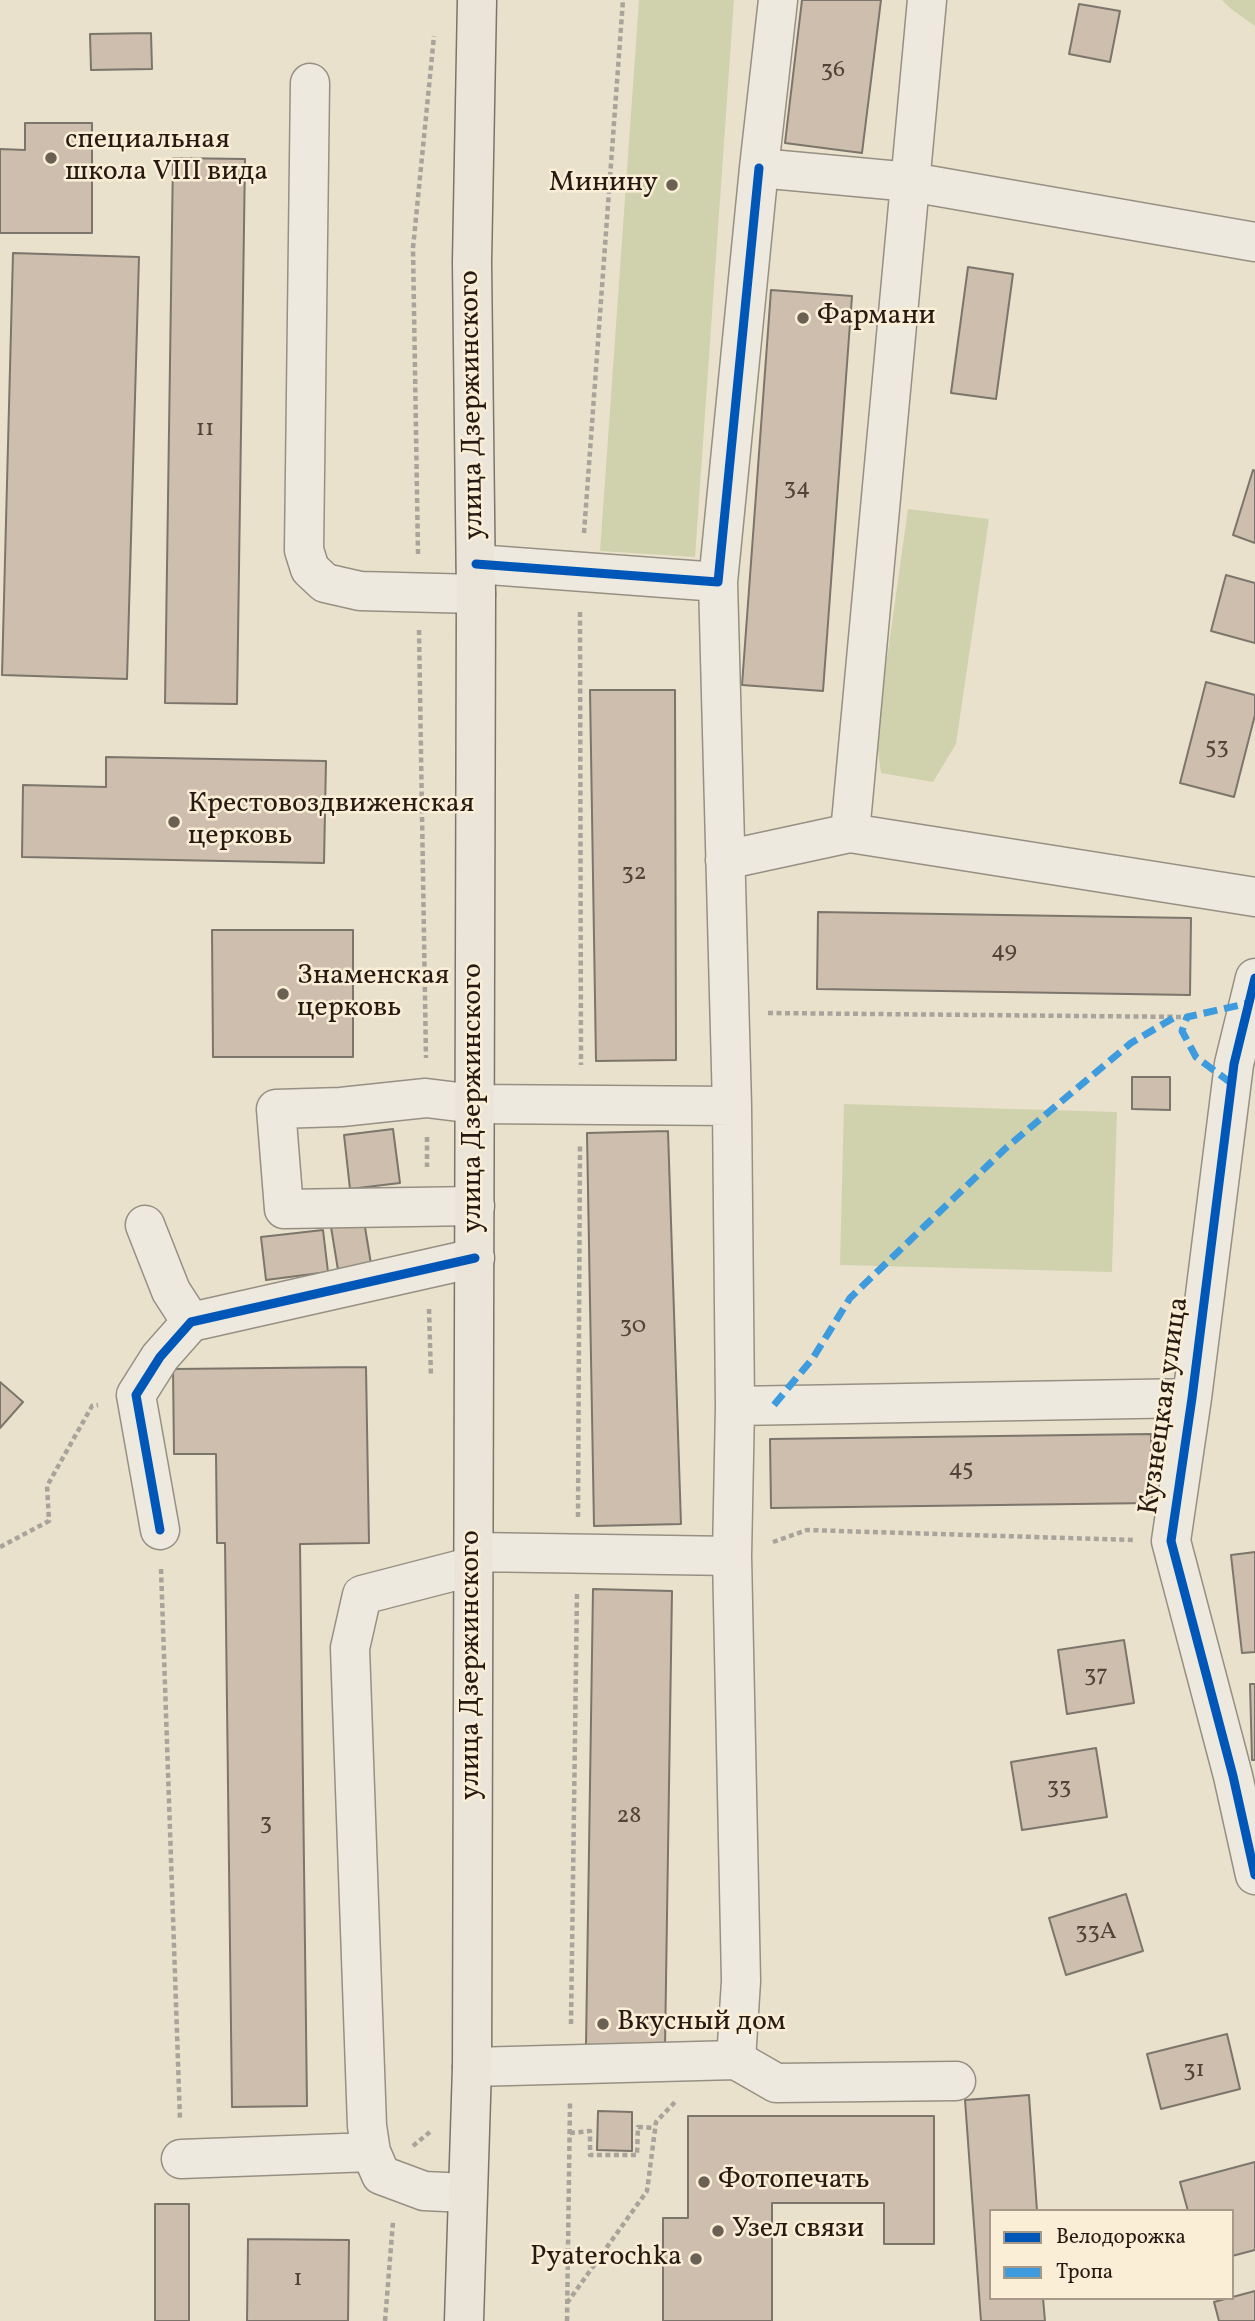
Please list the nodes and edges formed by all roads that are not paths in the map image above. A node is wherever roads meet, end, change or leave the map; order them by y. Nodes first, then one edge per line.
1 (477, 0) edge
2 (778, 0) edge
3 (926, 0) edge
4 (310, 83) dead end
5 (759, 168) junction
6 (911, 182) junction
7 (1255, 242) edge
8 (476, 579) junction
9 (718, 582) junction
10 (850, 834) junction
11 (725, 860) junction
12 (1255, 897) edge
13 (1255, 978) edge
14 (475, 1104) junction
15 (732, 1106) junction
16 (475, 1206) junction
17 (145, 1225) dead end
18 (475, 1258) junction
19 (191, 1322) junction
20 (1192, 1398) junction
21 (735, 1406) junction
22 (160, 1530) road end
23 (732, 1556) junction
24 (474, 1559) junction
25 (1244, 1779) edge
26 (1255, 1875) edge
27 (725, 2060) junction
28 (472, 2067) junction
29 (956, 2081) dead end
30 (371, 2152) junction
31 (181, 2159) road end
32 (467, 2193) junction
33 (464, 2321) edge

1 - 8 main road, улица Дзержинского
2 - 5 street
3 - 6 street
4 - 8 street
5 - 6 street
5 - 9 street
6 - 7 street
6 - 10 street
8 - 9 street
8 - 14 main road, улица Дзержинского
9 - 11 street
10 - 11 street
10 - 12 street
11 - 15 street
13 - 20 street, Кузнецкая улица
14 - 15 street
14 - 16 main road, улица Дзержинского
14 - 16 street
15 - 21 street
16 - 18 main road, улица Дзержинского
17 - 19 street
18 - 19 street
18 - 24 main road, улица Дзержинского
19 - 22 street
20 - 21 street
20 - 25 street, Кузнецкая улица
21 - 23 street
23 - 24 street
23 - 27 street
24 - 28 main road, улица Дзержинского
24 - 30 street
25 - 26 street, Кузнецкая улица
27 - 28 street
27 - 29 street
28 - 32 main road, улица Дзержинского
30 - 31 street
30 - 32 street
32 - 33 main road, улица Дзержинского

